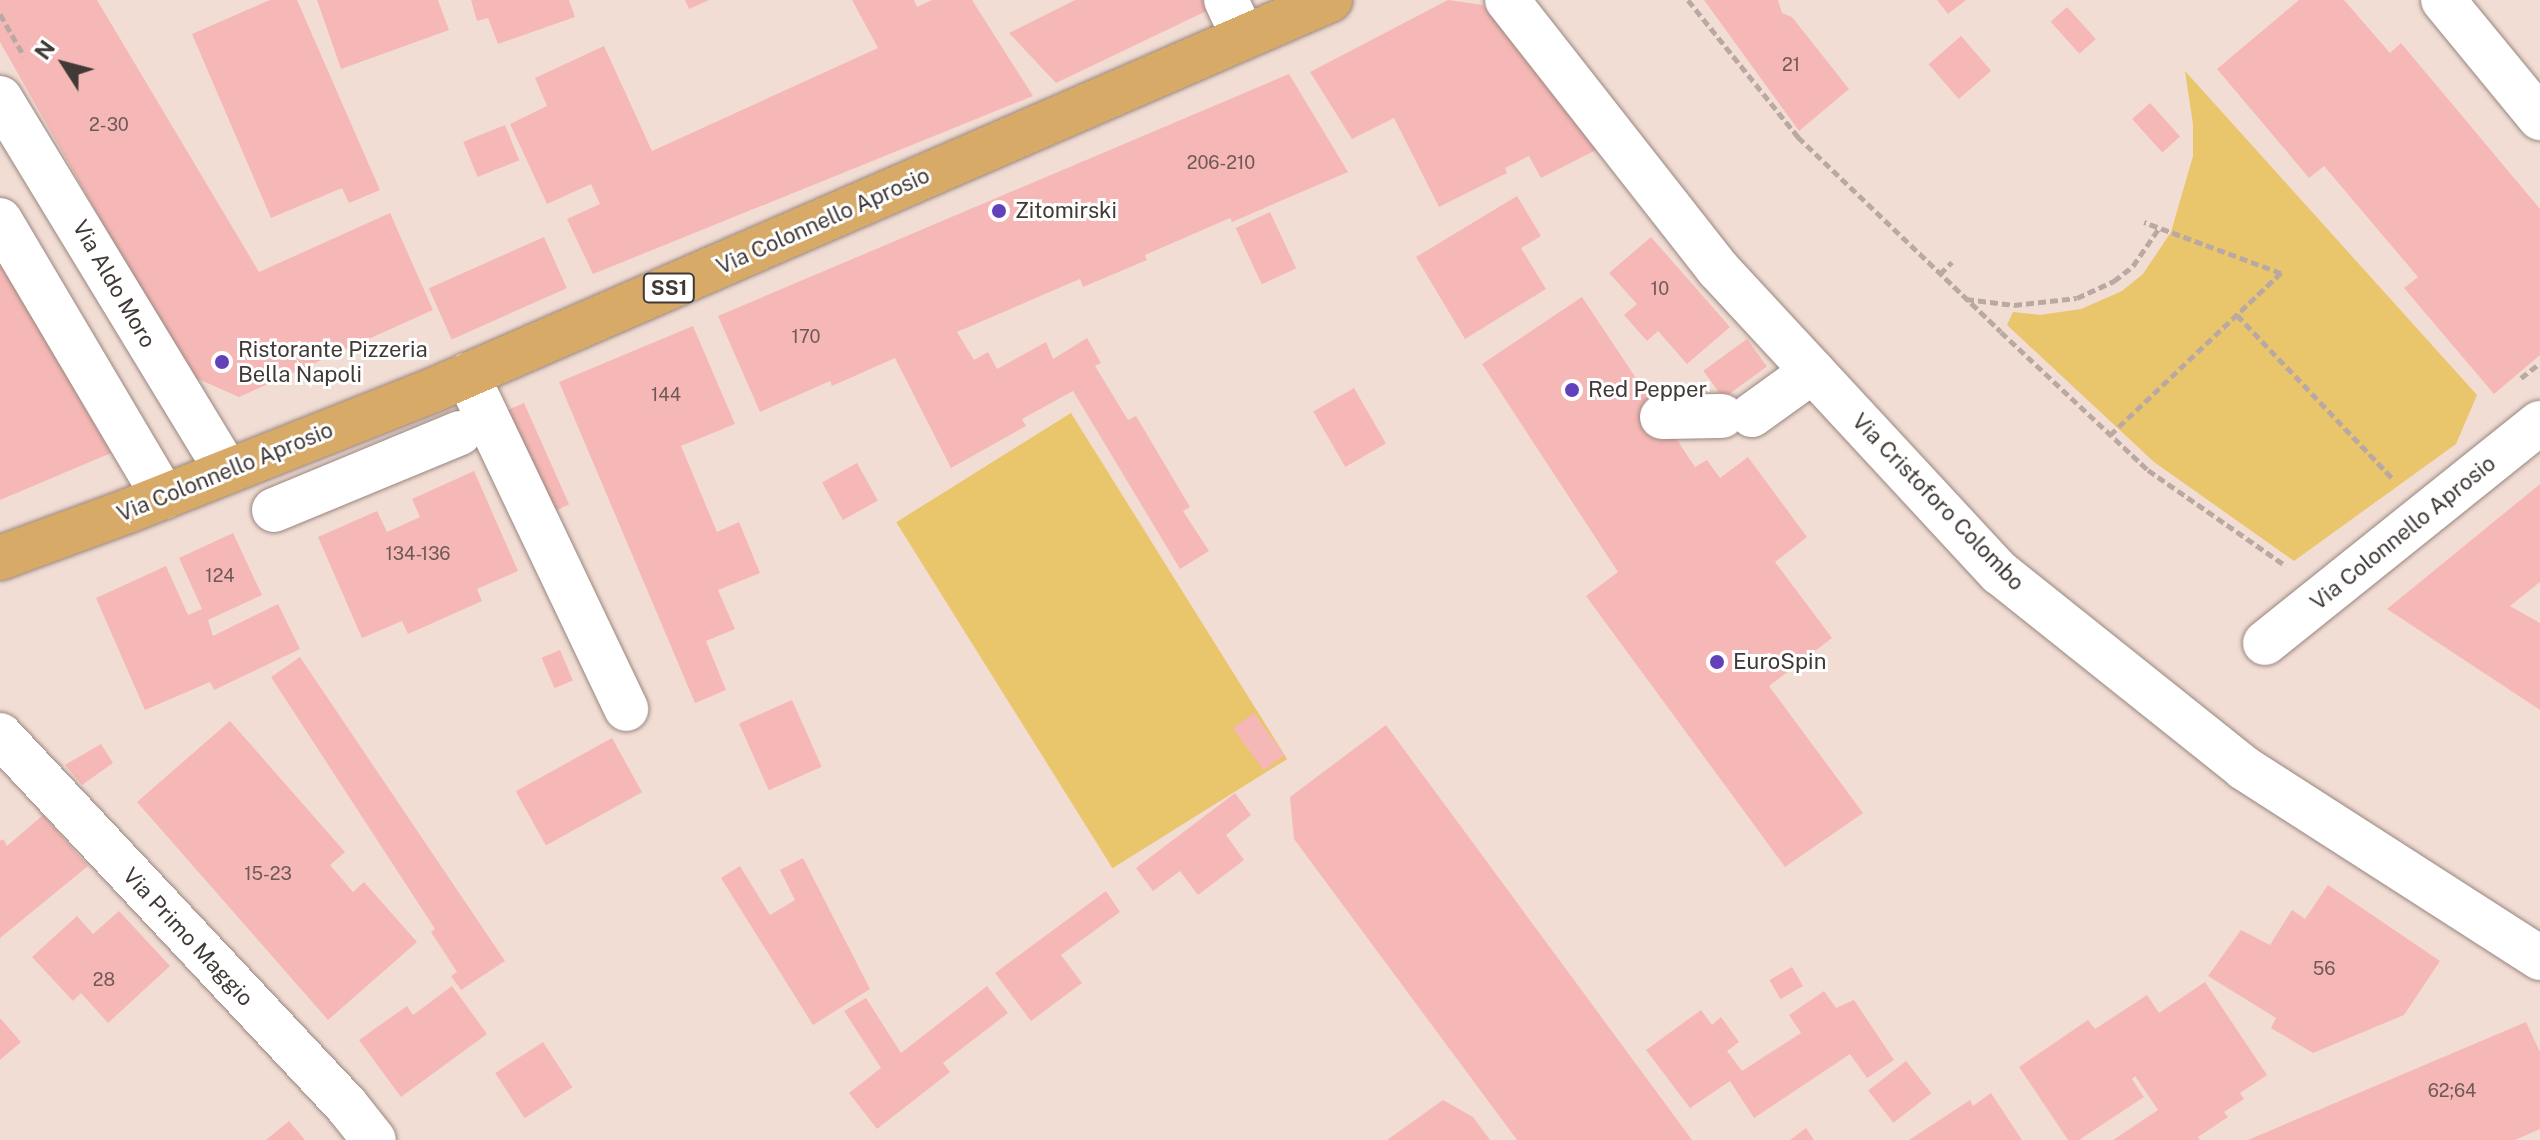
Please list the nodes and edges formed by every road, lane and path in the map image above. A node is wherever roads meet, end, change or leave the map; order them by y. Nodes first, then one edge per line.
1 (1330, 0) edge
2 (1507, 0) edge
3 (1688, 0) edge
4 (2443, 0) edge
5 (1235, 18) edge
6 (0, 98) edge
7 (2540, 118) edge
8 (0, 220) edge
9 (2144, 222) dead end
10 (2159, 228) junction
11 (1952, 262) dead end
12 (1940, 274) junction
13 (1966, 299) junction
14 (2237, 315) junction
15 (2540, 363) edge
16 (1813, 371) junction
17 (467, 375) junction
18 (2518, 380) dead end
19 (1662, 417) dead end
20 (2540, 423) edge
21 (460, 433) dead end
22 (2110, 435) junction
23 (227, 471) junction
24 (2394, 480) dead end
25 (164, 497) junction
26 (274, 510) dead end
27 (0, 558) edge
28 (2295, 572) dead end
29 (2265, 643) dead end
30 (626, 709) dead end
31 (0, 735) edge
32 (2540, 958) edge
33 (374, 1140) edge

1 - 5 main road, Via Colonnello Aprosio / SS1
2 - 16 street, Via Cristoforo Colombo
3 - 12 path
4 - 7 street
5 - 17 main road, Via Colonnello Aprosio / SS1
6 - 23 street, Via Aldo Moro
8 - 25 street
9 - 10 path
10 - 13 path
10 - 14 path
11 - 12 path
12 - 13 path
13 - 22 path
14 - 22 path
14 - 24 path
15 - 18 path
16 - 19 street
16 - 32 street, Via Cristoforo Colombo
17 - 23 main road, Via Colonnello Aprosio / SS1
17 - 30 street
20 - 29 street, Via Colonnello Aprosio
21 - 26 street
22 - 28 path
23 - 25 main road, Via Colonnello Aprosio / SS1
25 - 27 main road, Via Colonnello Aprosio / SS1
31 - 33 street, Via Primo Maggio

